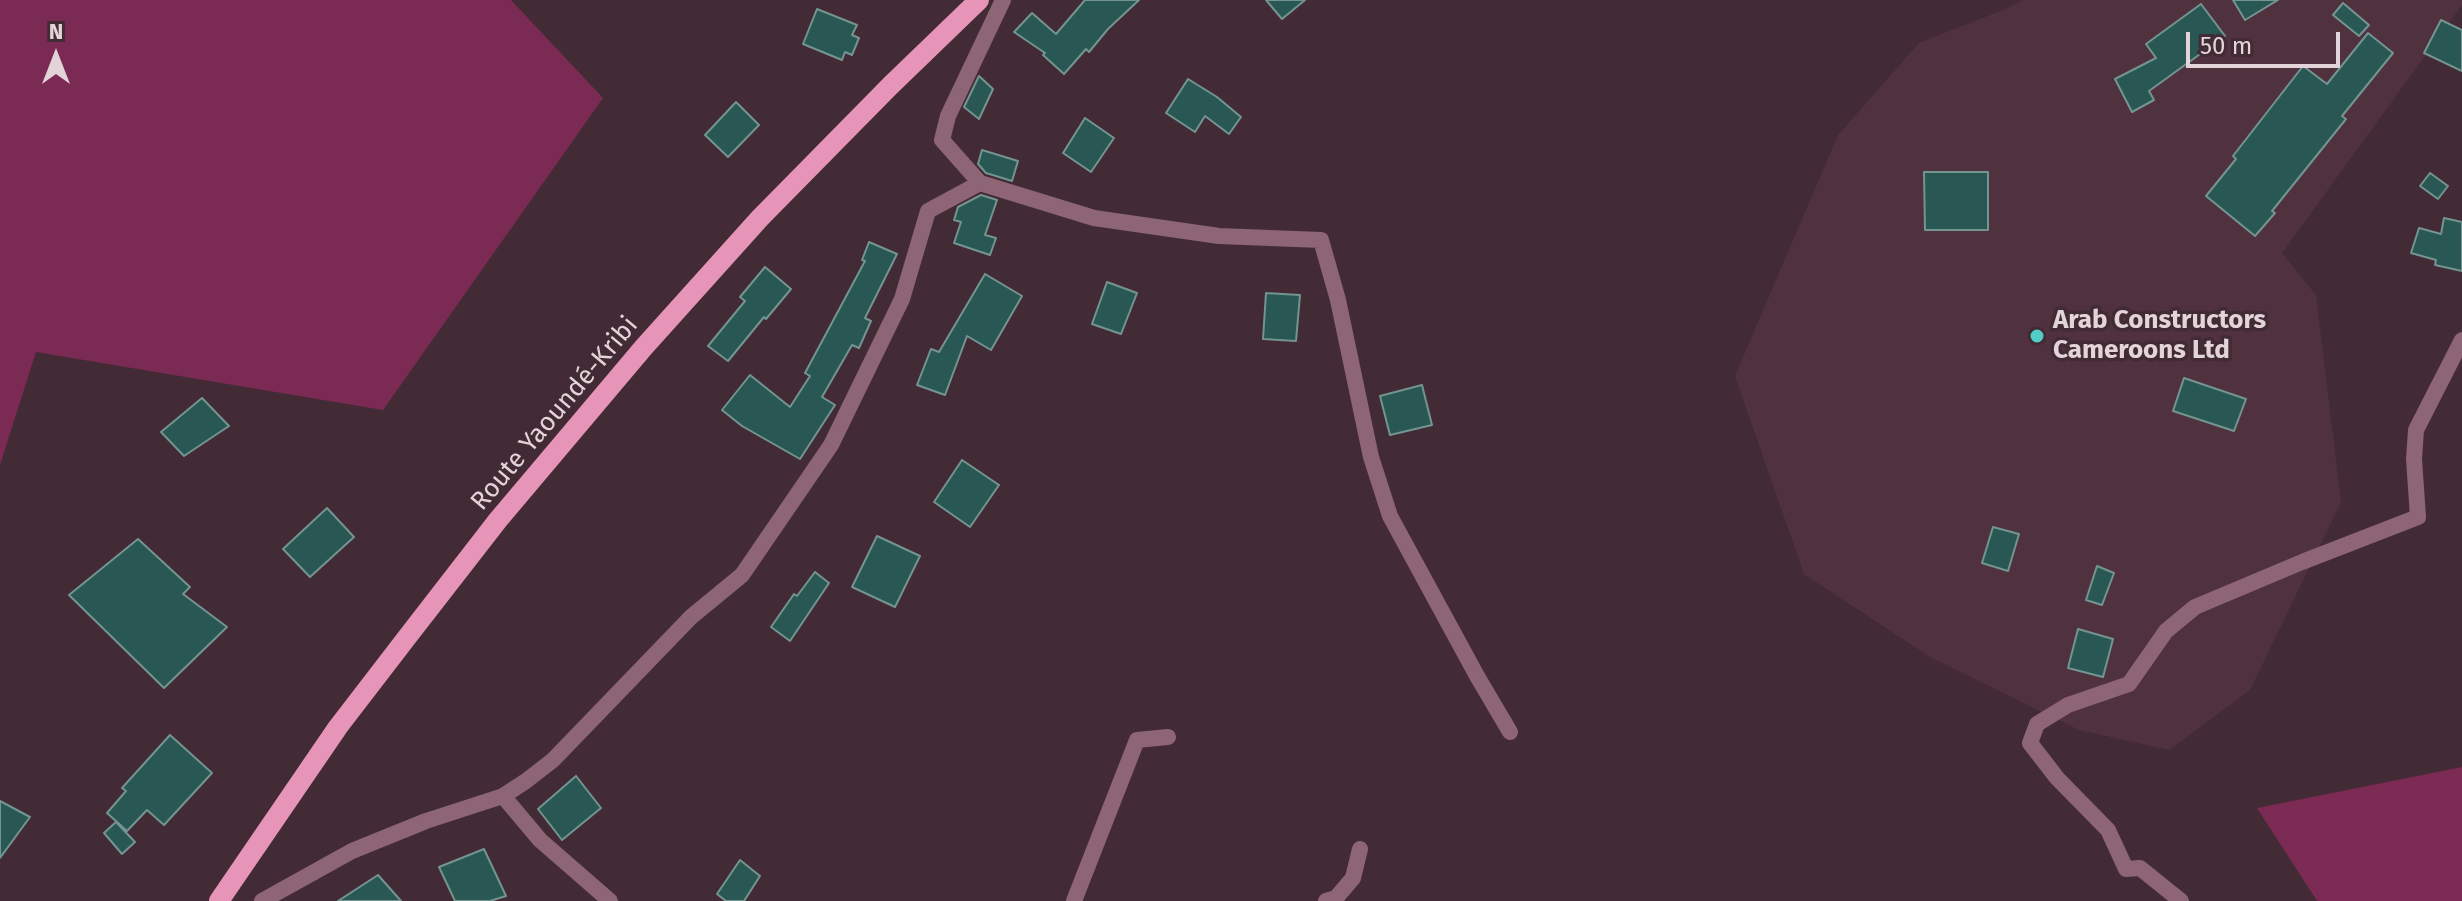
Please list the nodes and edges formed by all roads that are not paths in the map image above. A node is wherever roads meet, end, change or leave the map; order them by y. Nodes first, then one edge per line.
1 (979, 0) edge
2 (1003, 0) edge
3 (980, 183) junction
4 (2462, 340) edge
5 (1510, 732) dead end
6 (1168, 737) dead end
7 (503, 796) junction
8 (1360, 849) dead end
9 (219, 901) edge
10 (262, 901) edge
11 (610, 901) edge
12 (1074, 901) edge
13 (1326, 901) edge
14 (2181, 901) edge

1 - 9 main road, Route Yaoundé-Kribi
2 - 3 street
3 - 5 street
3 - 7 street
4 - 14 street
6 - 12 street
7 - 10 street
7 - 11 street
8 - 13 street

